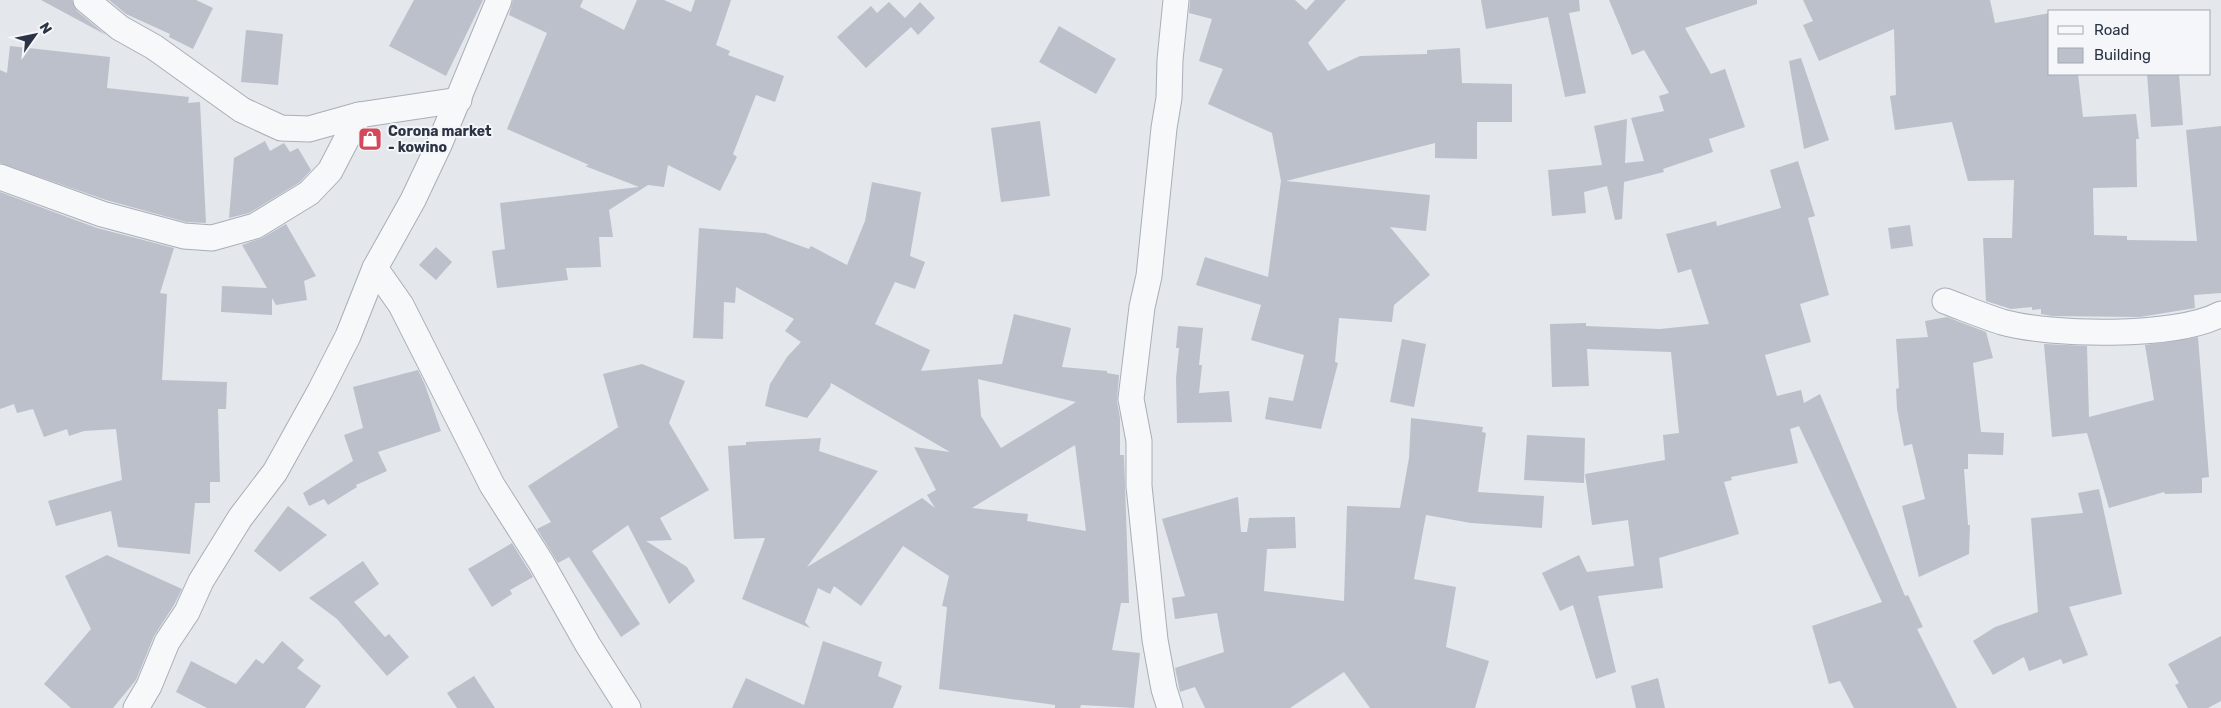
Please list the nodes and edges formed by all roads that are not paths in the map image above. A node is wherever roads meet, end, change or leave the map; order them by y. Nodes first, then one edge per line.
1 (86, 0) edge
2 (498, 0) edge
3 (1176, 0) edge
4 (459, 100) junction
5 (358, 115) junction
6 (0, 177) edge
7 (375, 268) junction
8 (1945, 301) dead end
9 (2221, 314) edge
10 (136, 708) edge
11 (628, 708) edge
12 (1170, 708) edge

1 - 5 street
2 - 4 street
3 - 12 street
4 - 5 street
4 - 7 street
5 - 6 street
7 - 10 street
7 - 11 street
8 - 9 street

